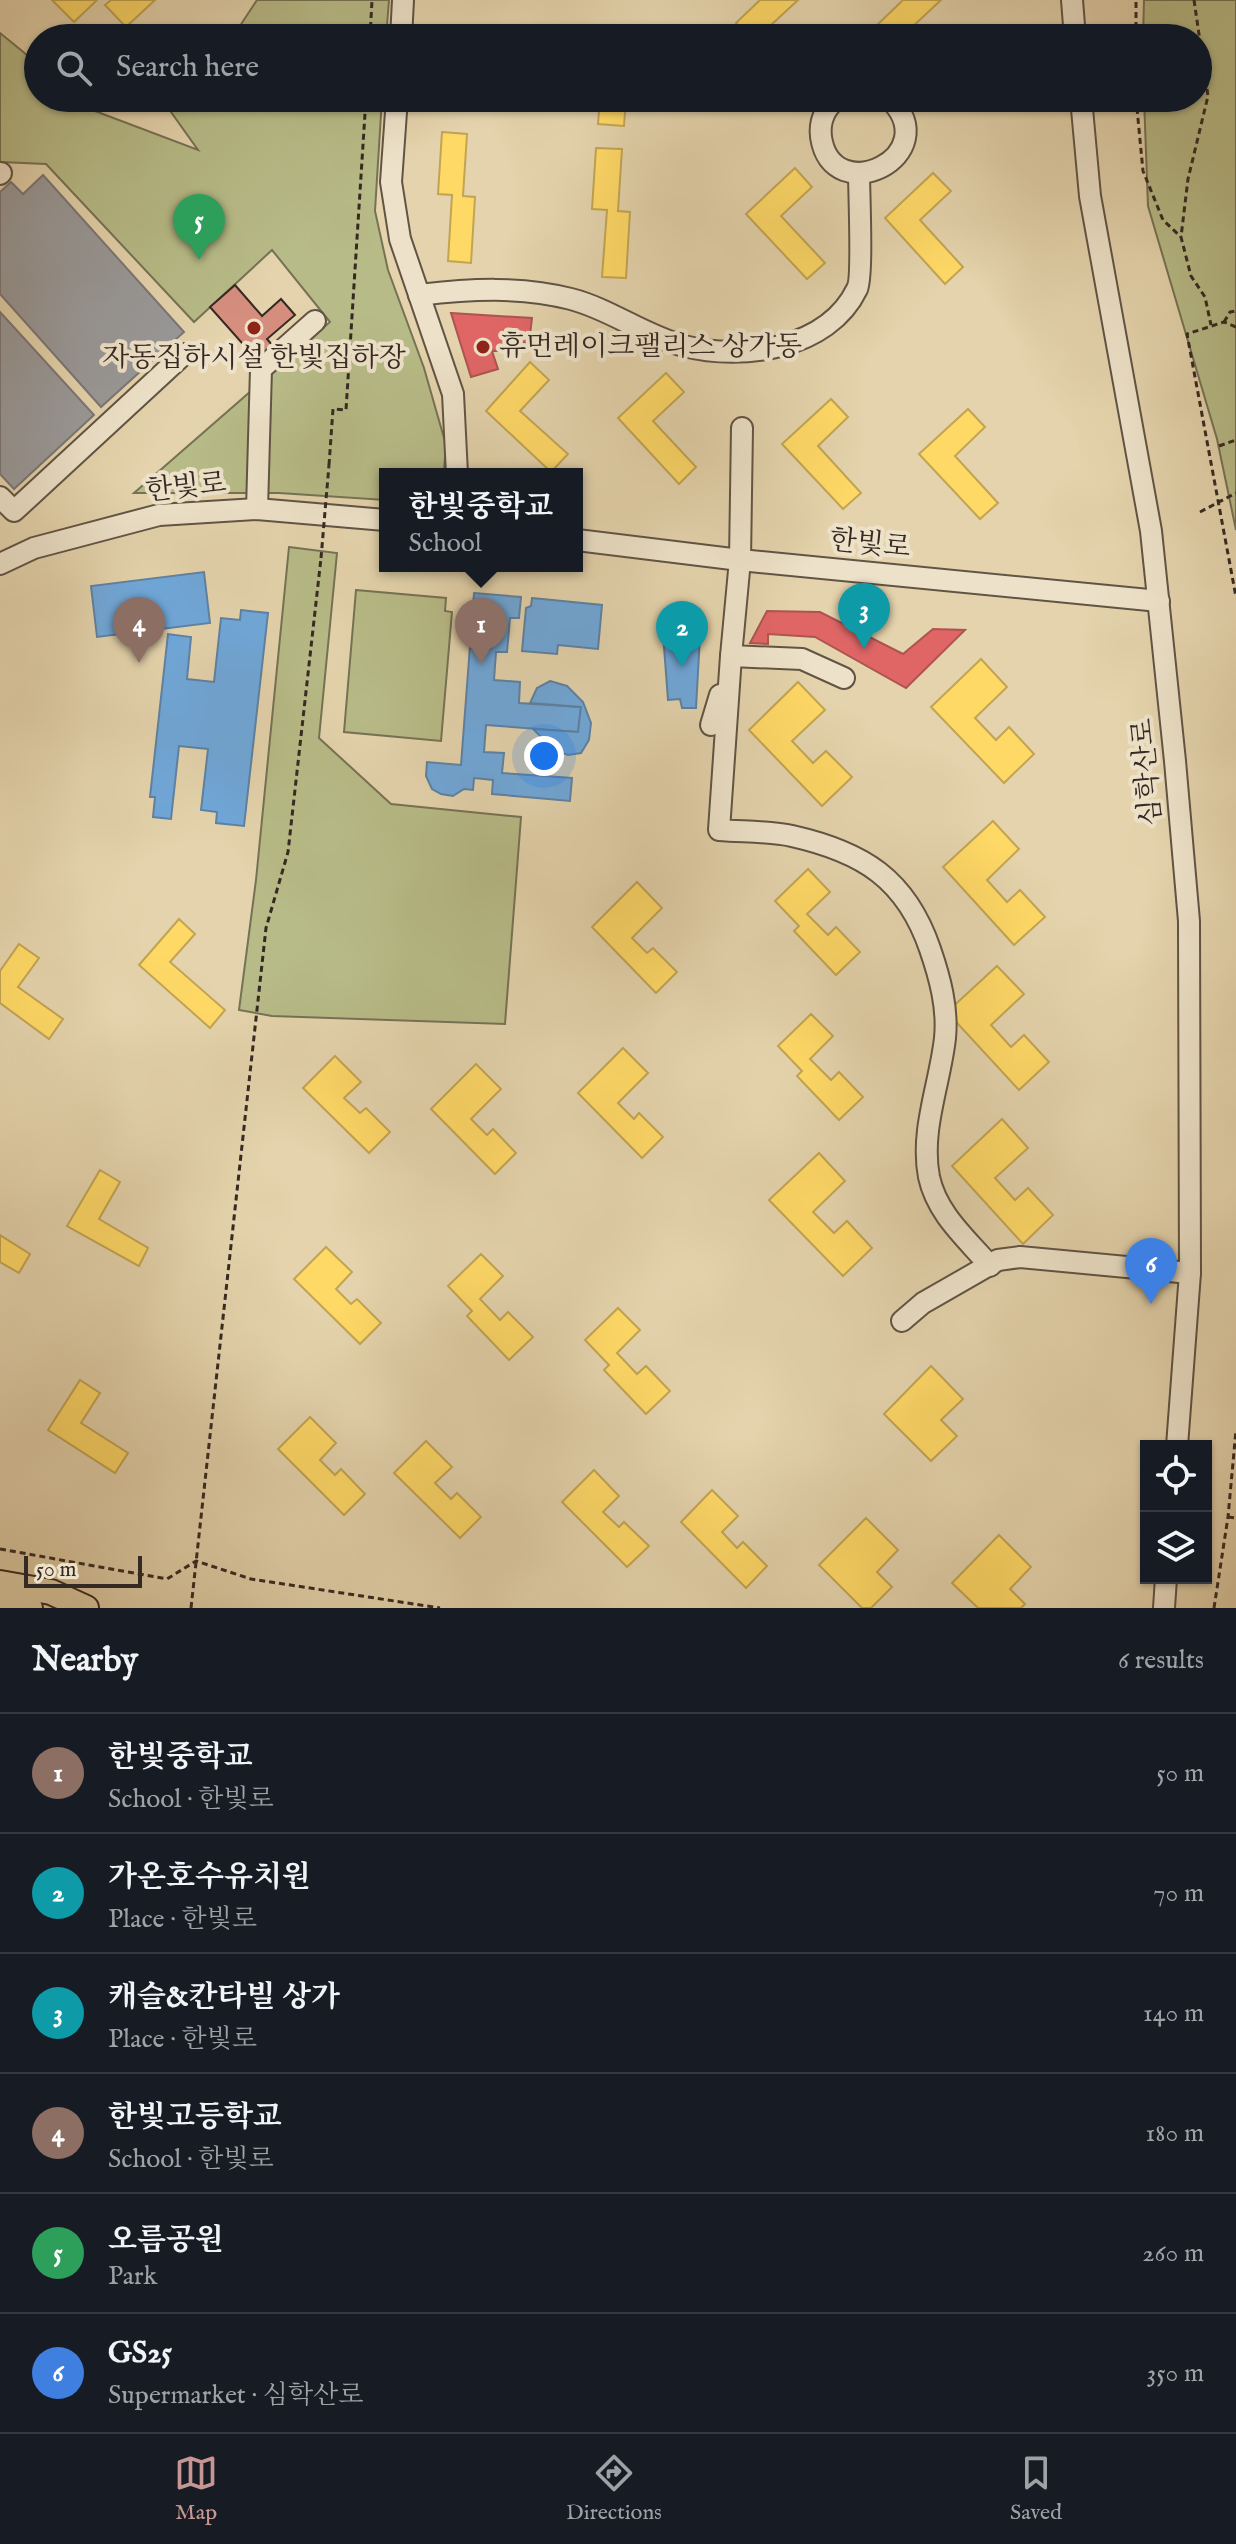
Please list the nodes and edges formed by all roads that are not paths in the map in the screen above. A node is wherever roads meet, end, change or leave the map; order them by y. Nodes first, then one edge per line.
1 (403, 0) edge
2 (1072, 0) edge
3 (402, 24) edge
4 (1074, 24) edge
5 (396, 112) edge
6 (825, 112) edge
7 (900, 112) edge
8 (1082, 112) edge
9 (859, 173) junction
10 (419, 295) junction
11 (315, 321) dead end
12 (184, 354) dead end
13 (742, 428) dead end
14 (457, 468) edge
15 (0, 497) edge
16 (257, 509) junction
17 (379, 519) edge
18 (583, 541) edge
19 (740, 560) junction
20 (0, 564) edge
21 (1159, 601) junction
22 (731, 656) junction
23 (844, 678) dead end
24 (711, 725) dead end
25 (1007, 1240) dead end
26 (1020, 1257) junction
27 (990, 1266) junction
28 (1190, 1273) junction
29 (902, 1321) dead end
30 (1177, 1440) edge
31 (0, 1583) edge
32 (1166, 1584) edge
33 (0, 1604) edge
34 (30, 1608) edge
35 (86, 1608) edge
36 (1164, 1608) edge

1 - 3 street
2 - 4 street
5 - 10 street
6 - 9 street
7 - 9 street
8 - 21 street, 심학산로
9 - 10 street
10 - 14 street
11 - 16 street
12 - 15 street
13 - 19 street
16 - 17 street, 한빛로
16 - 20 street, 한빛로
18 - 19 street, 한빛로
19 - 21 street, 한빛로
19 - 22 street
21 - 28 street, 심학산로
22 - 23 street
22 - 24 street
22 - 27 street
25 - 26 street
26 - 27 street
26 - 28 street
27 - 29 street
28 - 30 street, 심학산로
31 - 35 main road
32 - 36 street
33 - 34 main road

